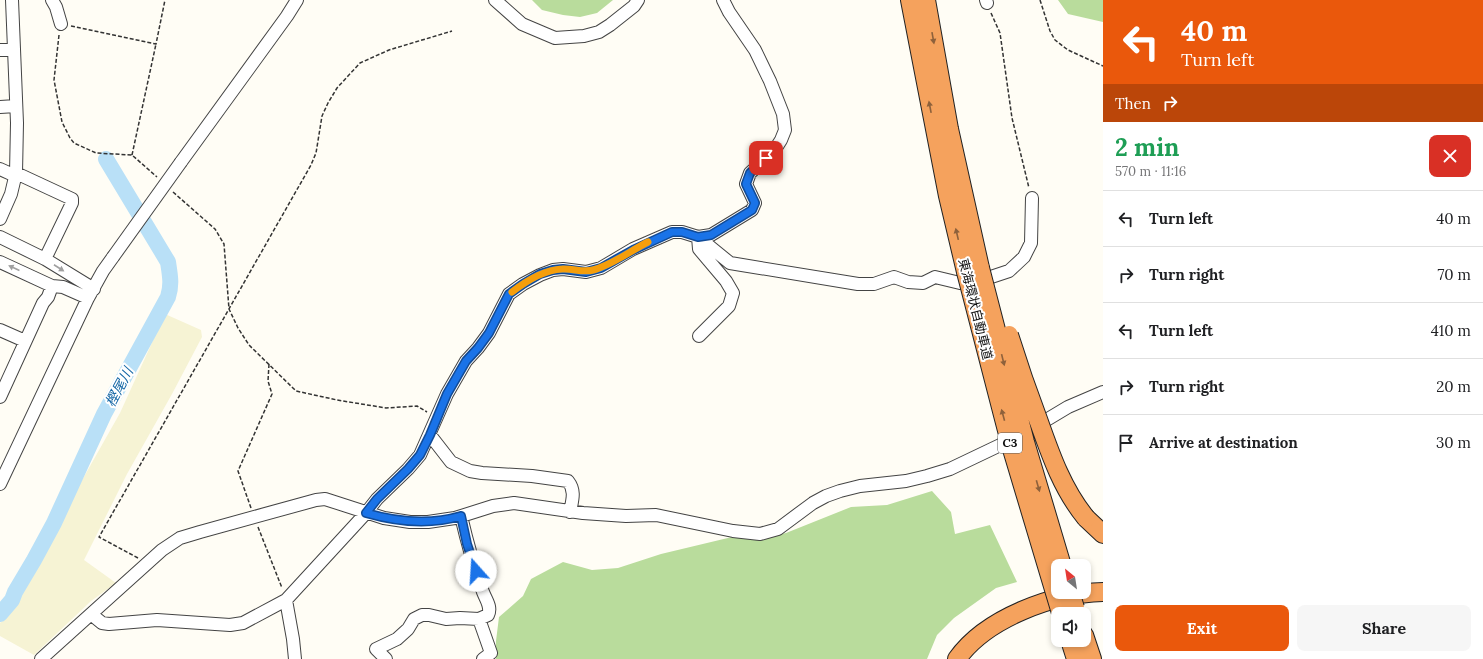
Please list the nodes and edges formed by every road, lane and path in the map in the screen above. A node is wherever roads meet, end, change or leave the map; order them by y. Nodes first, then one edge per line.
1 (12, 0) edge
2 (52, 0) edge
3 (165, 0) edge
4 (297, 0) edge
5 (495, 0) edge
6 (638, 0) edge
7 (723, 0) edge
8 (910, 0) edge
9 (926, 0) edge
10 (1040, 0) edge
11 (987, 1) edge
12 (61, 24) junction
13 (452, 31) dead end
14 (156, 44) junction
15 (0, 50) edge
16 (14, 50) junction
17 (1103, 66) edge
18 (16, 106) junction
19 (0, 107) edge
20 (132, 155) junction
21 (0, 169) edge
22 (16, 173) junction
23 (161, 181) dead end
24 (173, 192) dead end
25 (1032, 198) joint
26 (0, 219) edge
27 (0, 237) edge
28 (698, 237) junction
29 (45, 259) junction
30 (0, 262) edge
31 (978, 269) junction
32 (52, 286) junction
33 (91, 294) junction
34 (229, 309) junction
35 (0, 330) edge
36 (699, 336) dead end
37 (25, 341) junction
38 (269, 364) junction
39 (1103, 392) edge
40 (0, 396) edge
41 (437, 418) junction
42 (430, 435) junction
43 (5, 462) edge
44 (0, 484) edge
45 (570, 512) junction
46 (366, 513) junction
47 (254, 516) junction
48 (461, 516) junction
49 (1103, 534) edge
50 (1060, 559) edge
51 (146, 564) junction
52 (1103, 582) edge
53 (1091, 583) edge
54 (1051, 589) edge
55 (1103, 592) edge
56 (286, 599) junction
57 (1064, 607) edge
58 (90, 614) junction
59 (479, 619) junction
60 (1065, 647) edge
61 (1072, 647) edge
62 (1088, 647) edge
63 (41, 659) edge
64 (295, 659) edge
65 (386, 659) edge
66 (483, 659) edge
67 (943, 659) edge
68 (957, 659) edge
69 (1068, 659) edge
70 (1076, 659) edge
71 (1092, 659) edge

1 - 16 street
2 - 12 street
3 - 14 path
4 - 33 street, bridge
5 - 6 street
7 - 28 street
31 -> 8 highway, 東海環状自動車道 / C3
9 -> 31 highway, 東海環状自動車道 / C3
10 - 17 path
11 - 25 path
12 - 14 path
12 - 20 path
13 - 34 path
14 - 20 path
15 - 16 street
16 - 18 street
18 - 19 street
18 - 22 street
20 - 23 path
21 - 22 street
22 - 26 street
22 - 29 street
24 - 34 path
25 - 28 street
27 - 29 street
28 - 36 street
28 - 41 street
29 -> 33 street
32 -> 30 street
31 - 49 highway, bridge
31 -> 50 highway, 東海環状自動車道 / C3, bridge
57 -> 31 highway, 東海環状自動車道 / C3, bridge
32 - 33 street
32 - 37 street
33 - 43 street
34 - 38 path
34 - 51 path
35 - 37 street
37 - 40 street
38 - 41 path
38 - 47 path
39 - 45 street
41 - 42 street
42 - 45 street
42 - 46 street
43 - 44 street
45 - 48 street
46 - 47 street
46 - 48 street
46 - 56 street
47 - 51 street
47 - 56 path
48 - 59 street
51 - 58 street
52 - 53 highway
54 - 67 highway
55 - 68 highway
56 - 58 street
56 - 64 street
58 - 63 street
59 - 65 street
59 - 66 street
60 - 69 highway
61 - 70 highway
62 - 71 highway

